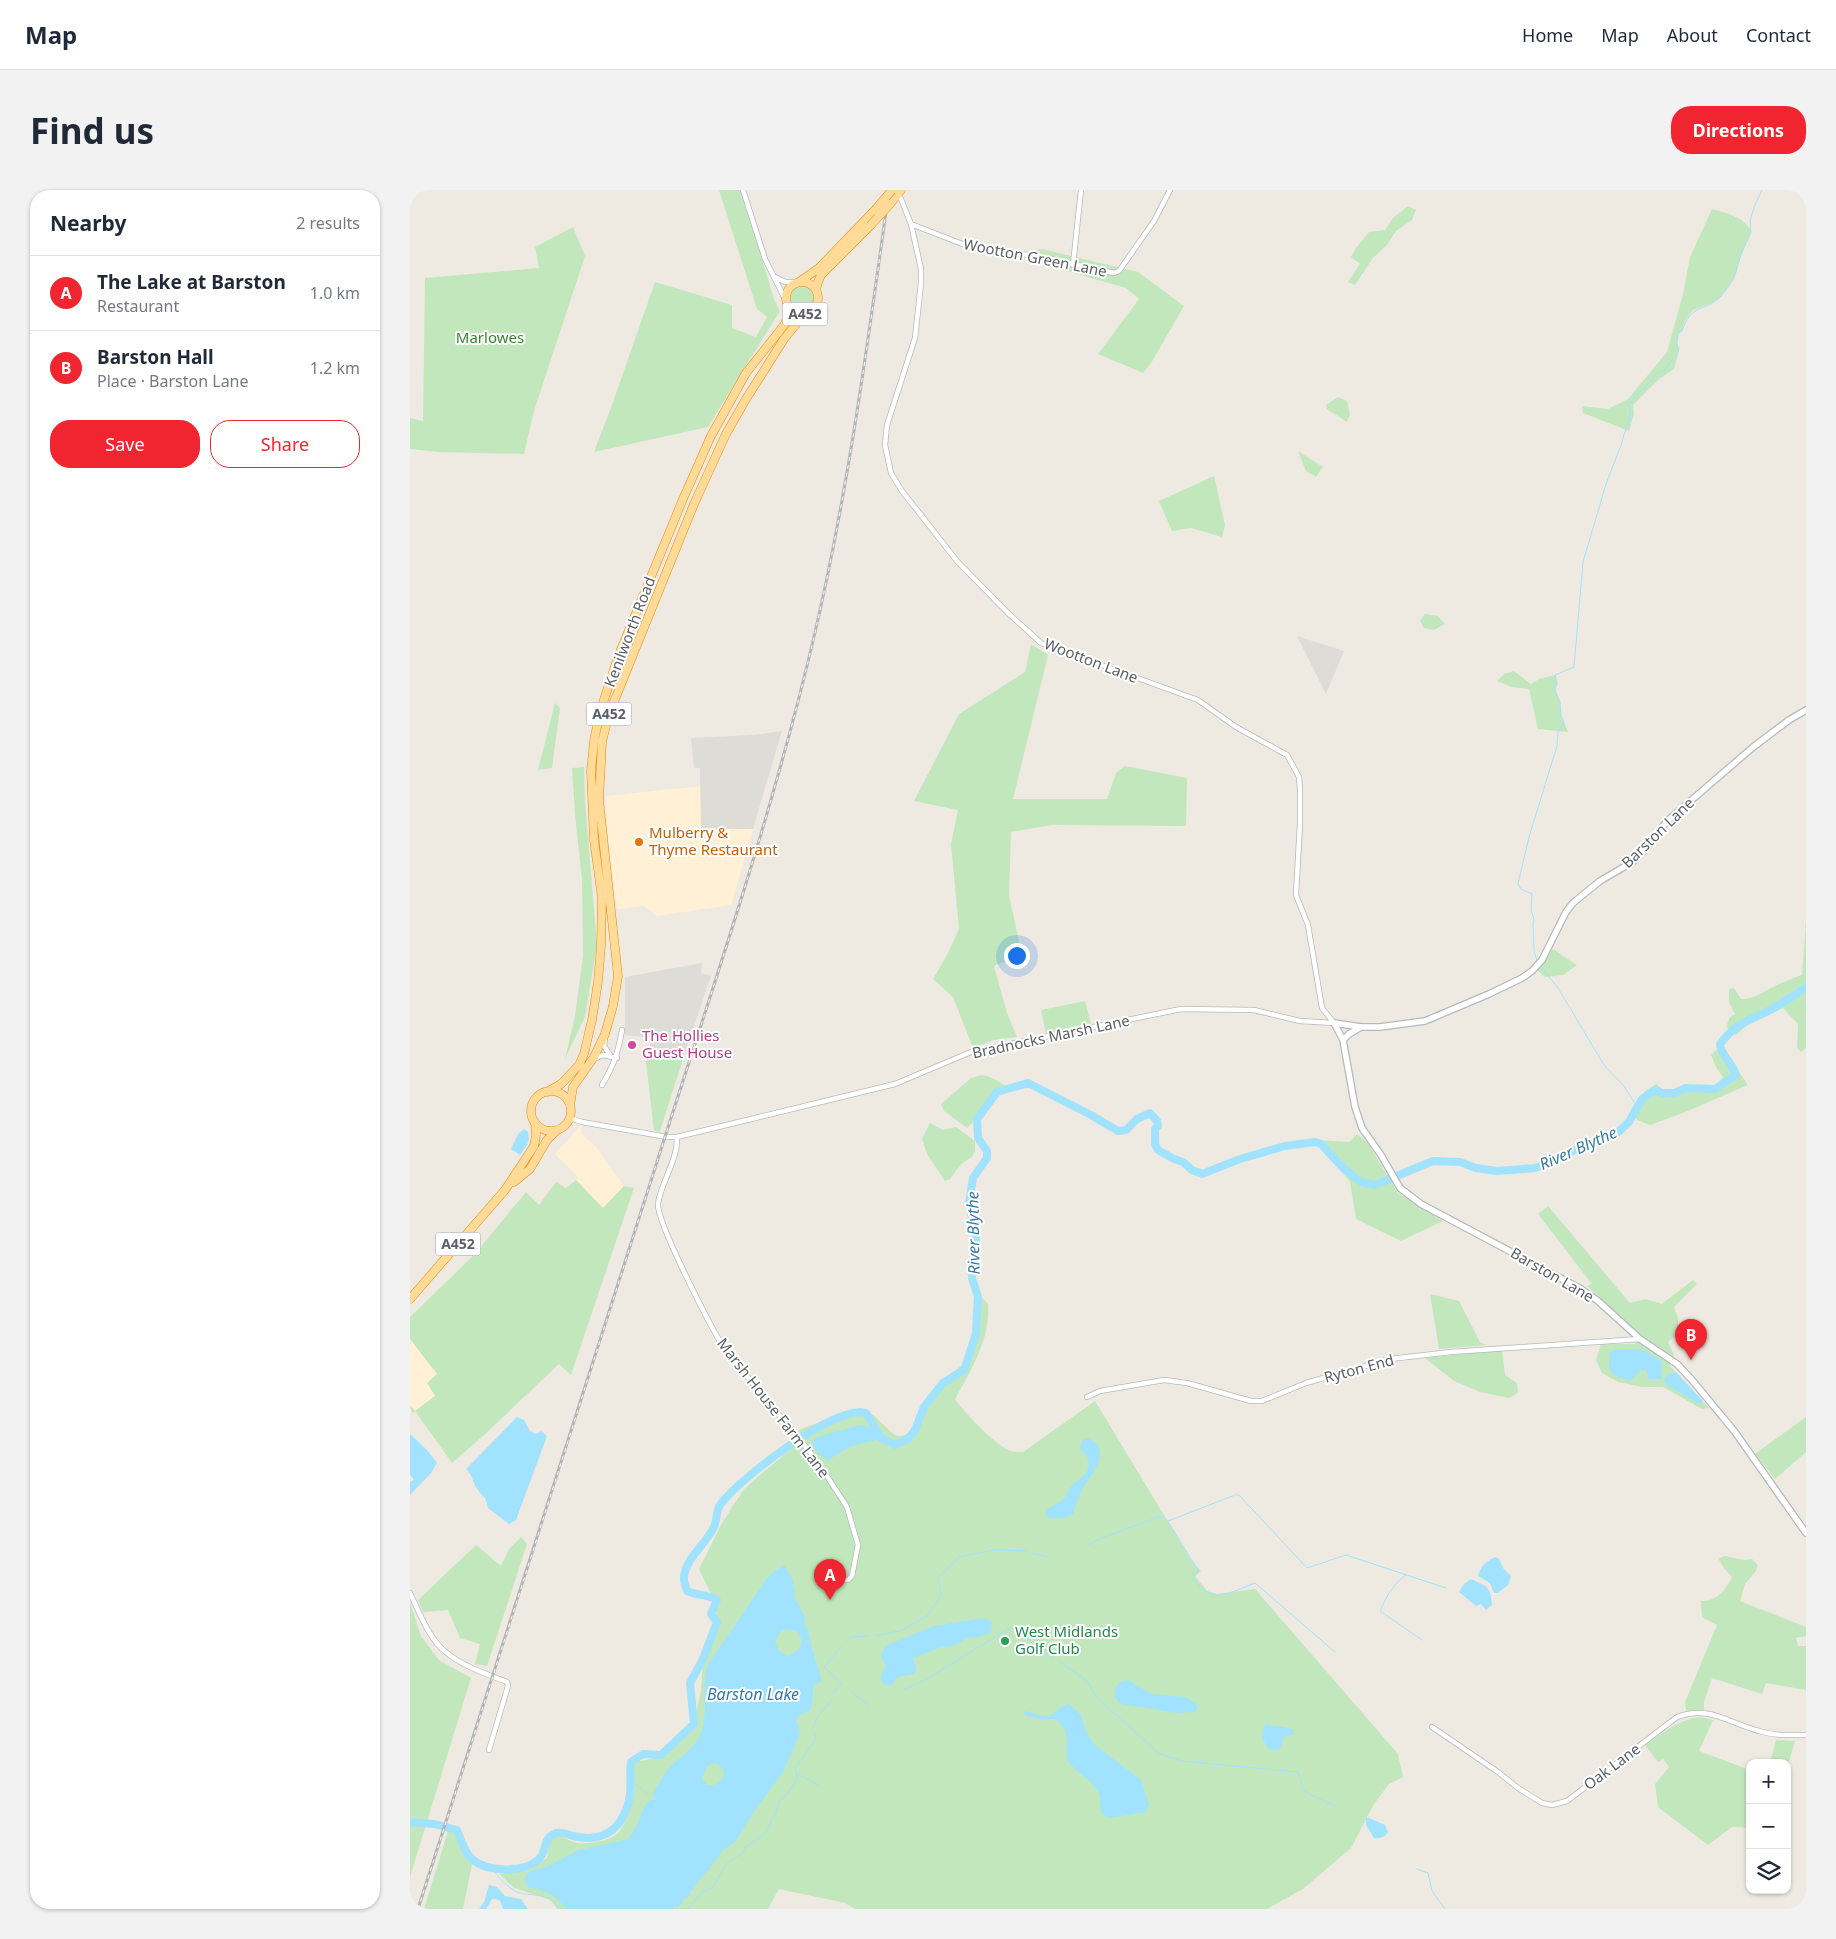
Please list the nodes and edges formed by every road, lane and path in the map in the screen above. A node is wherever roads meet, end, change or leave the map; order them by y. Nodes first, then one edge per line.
1 (743, 190) edge
2 (1081, 190) edge
3 (1170, 190) edge
4 (897, 192) edge
5 (911, 224) junction
6 (917, 228) junction
7 (913, 233) junction
8 (1073, 265) junction
9 (772, 274) junction
10 (798, 282) junction
11 (816, 290) junction
12 (786, 302) junction
13 (808, 313) junction
14 (1806, 710) edge
15 (1322, 1008) junction
16 (1318, 1023) junction
17 (1334, 1023) junction
18 (1361, 1027) junction
19 (622, 1030) dead end
20 (605, 1034) junction
21 (1344, 1040) junction
22 (610, 1055) junction
23 (617, 1058) junction
24 (592, 1060) junction
25 (602, 1085) dead end
26 (547, 1092) junction
27 (570, 1105) junction
28 (570, 1118) junction
29 (535, 1122) junction
30 (557, 1130) junction
31 (677, 1137) junction
32 (505, 1190) junction
33 (410, 1299) edge
34 (1640, 1339) junction
35 (1087, 1397) dead end
36 (1806, 1533) edge
37 (834, 1572) dead end
38 (410, 1593) edge
39 (1432, 1727) dead end
40 (1806, 1735) edge
41 (489, 1750) dead end

1 - 9 street
2 - 8 street
3 - 8 street, Wootton Green Lane
4 - 5 street, Wootton Lane
4 - 10 highway, A452, bridge
4 - 11 highway, A452, bridge
5 - 6 street, Wootton Green Lane
5 - 7 street, Wootton Lane
6 - 7 street
6 - 8 street, Wootton Green Lane
7 - 15 street, Wootton Lane
9 - 10 street
9 - 12 street
10 - 11 highway, A452
10 - 12 highway, A452
11 - 13 highway, A452
12 - 13 highway, A452
12 - 26 highway, Kenilworth Road / A452
13 - 20 highway, Kenilworth Road / A452
14 - 18 street, Barston Lane
15 - 16 street, Wootton Lane
15 - 17 street, Wootton Lane
16 - 17 street, Bradnocks Marsh Lane
16 - 31 street, Bradnocks Marsh Lane
17 - 18 street, Barston Lane
17 - 21 street, Barston Lane
18 - 21 street
19 - 23 street
20 - 22 street, Kenilworth Road
20 - 24 highway, Kenilworth Road / A452
21 - 34 street, Barston Lane
22 - 23 street
22 - 24 street
23 - 25 street
24 - 27 highway, Kenilworth Road / A452
26 - 27 highway
26 - 29 highway, A452
27 - 28 highway, A452
28 - 30 highway, A452
28 - 31 street, Bradnocks Marsh Lane
29 - 30 highway
29 - 32 highway, A452
30 - 32 highway, A452
31 - 37 street, Marsh House Farm Lane
32 - 33 highway, A452
34 - 35 street, Ryton End
34 - 36 street, Barston Lane
38 - 41 street
39 - 40 street, Oak Lane

